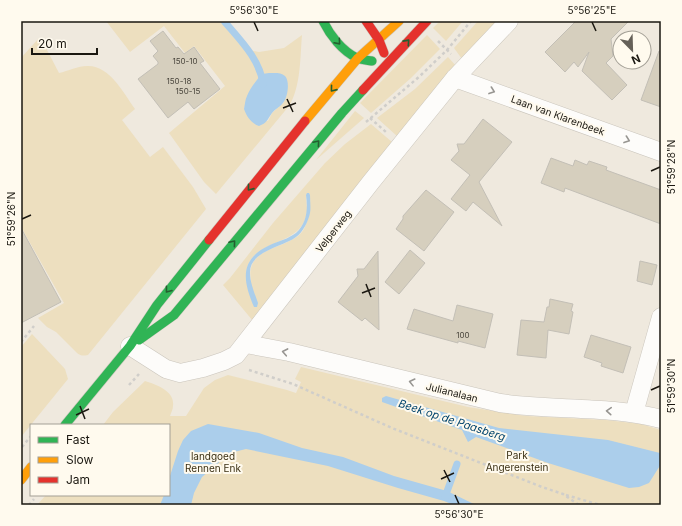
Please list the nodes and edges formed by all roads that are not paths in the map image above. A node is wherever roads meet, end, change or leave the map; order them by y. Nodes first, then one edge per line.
1 (323, 21) edge
2 (366, 21) edge
3 (399, 21) edge
4 (427, 21) edge
5 (509, 21) edge
6 (379, 40) junction
7 (358, 58) junction
8 (388, 64) junction
9 (455, 78) junction
10 (661, 152) edge
11 (661, 317) edge
12 (246, 344) junction
13 (130, 346) junction
14 (634, 413) junction
15 (661, 419) edge
16 (66, 424) edge
17 (30, 469) edge
18 (21, 480) edge

1 -> 7 main road
2 - 6 main road
3 - 6 main road
8 -> 4 main road
5 - 9 street, Velperweg
6 - 7 main road
6 - 8 main road
7 - 8 main road
7 -> 13 main road
13 -> 8 main road
9 -> 10 street, Laan van Klarenbeek
9 - 12 street, Velperweg
11 - 14 street
12 - 13 street, Velperweg
14 -> 12 street, Julianalaan
13 - 16 main road
14 - 15 street, Julianalaan
17 - 18 main road

